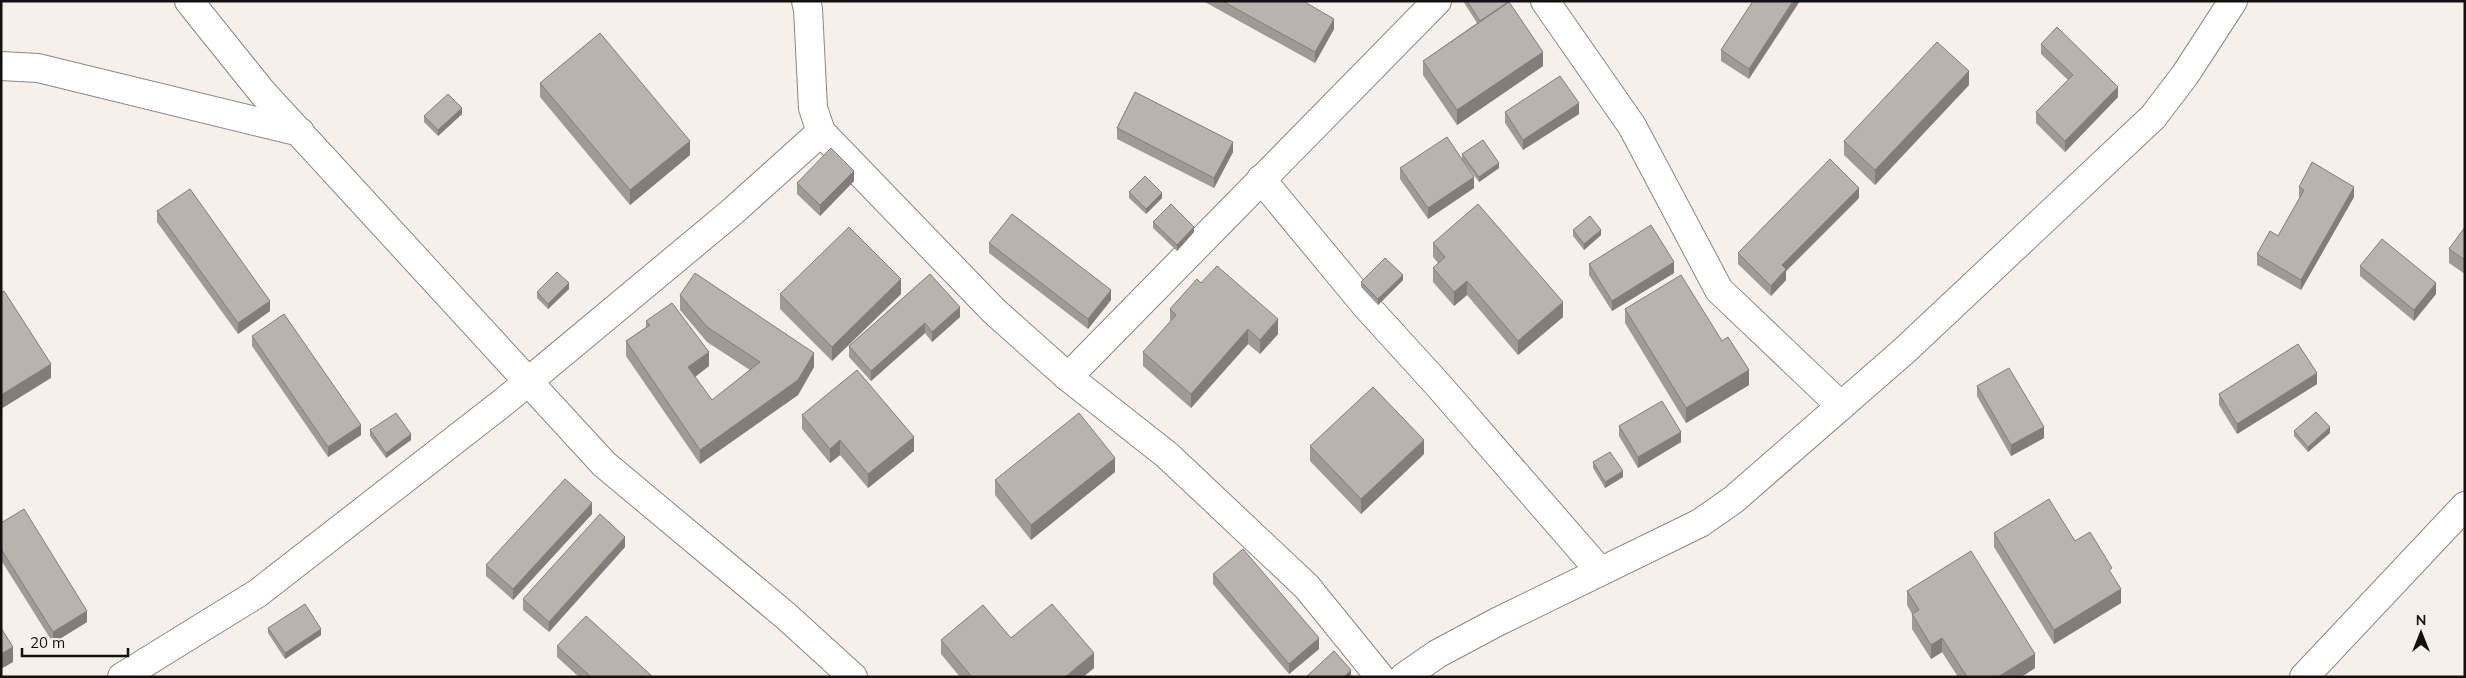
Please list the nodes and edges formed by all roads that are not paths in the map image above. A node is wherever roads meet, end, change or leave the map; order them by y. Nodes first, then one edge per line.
1 (189, 1) edge
2 (806, 1) edge
3 (1437, 1) edge
4 (1545, 1) edge
5 (2233, 1) edge
6 (1, 66) edge
7 (300, 132) junction
8 (821, 132) junction
9 (1261, 179) junction
10 (1068, 377) junction
11 (530, 380) junction
12 (1841, 406) junction
13 (2465, 506) edge
14 (1600, 572) junction
15 (122, 677) edge
16 (853, 677) edge
17 (1380, 677) edge
18 (1404, 677) edge
19 (2304, 677) edge

1 - 7 street
2 - 8 street
3 - 9 street
4 - 12 street
5 - 12 street
6 - 7 street
7 - 11 street
8 - 10 street
8 - 11 street
9 - 10 street
9 - 14 street
10 - 17 street
11 - 15 street
11 - 16 street
12 - 14 street
13 - 19 street
14 - 18 street

